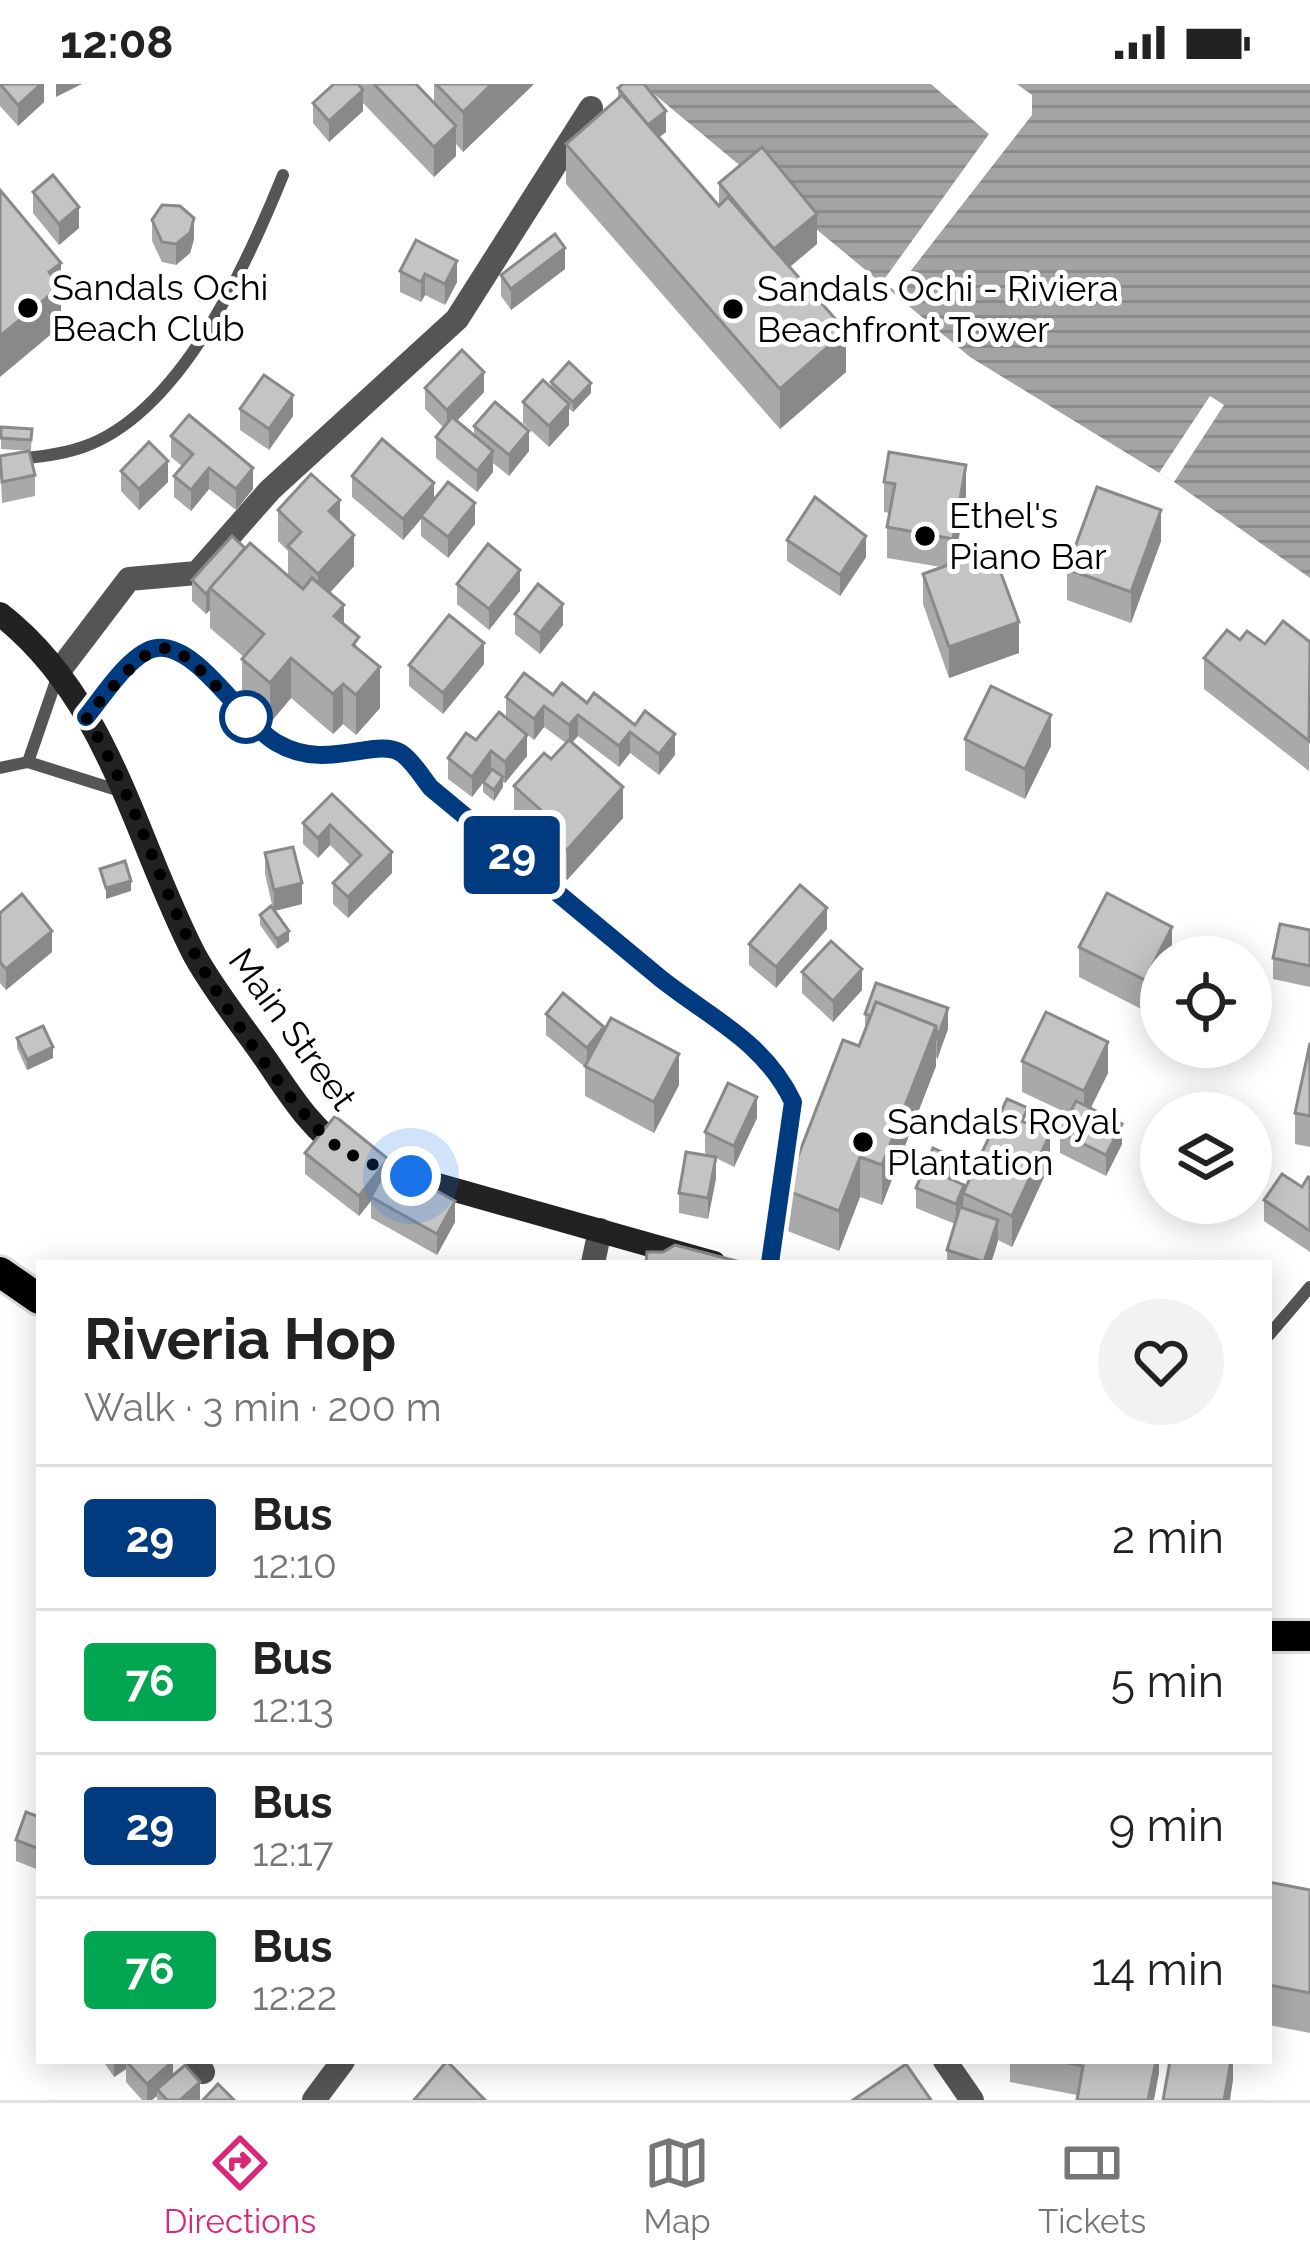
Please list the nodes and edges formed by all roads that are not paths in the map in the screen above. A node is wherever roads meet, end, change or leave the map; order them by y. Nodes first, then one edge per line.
1 (591, 108) dead end
2 (283, 175) dead end
3 (0, 460) edge
4 (0, 614) edge
5 (59, 671) junction
6 (86, 717) junction
7 (28, 762) junction
8 (0, 768) edge
9 (129, 794) junction
10 (600, 1230) junction
11 (594, 1260) edge
12 (704, 1260) edge
13 (770, 1260) edge
14 (0, 1272) edge
15 (1310, 1287) edge
16 (36, 1297) edge
17 (1272, 1331) edge
18 (1272, 1633) edge
19 (1310, 1636) edge
20 (341, 2064) edge
21 (947, 2064) edge
22 (314, 2100) edge
23 (972, 2100) edge

1 - 5 street
2 - 3 lane
4 - 5 street, Main Street
5 - 6 street, Main Street
5 - 7 lane
6 - 9 street, Main Street
6 - 13 lane
7 - 8 lane
7 - 9 lane
9 - 10 street, Main Street
10 - 11 street
10 - 12 street, Main Street
14 - 16 main road
15 - 17 lane
18 - 19 main road
20 - 22 street
21 - 23 street

